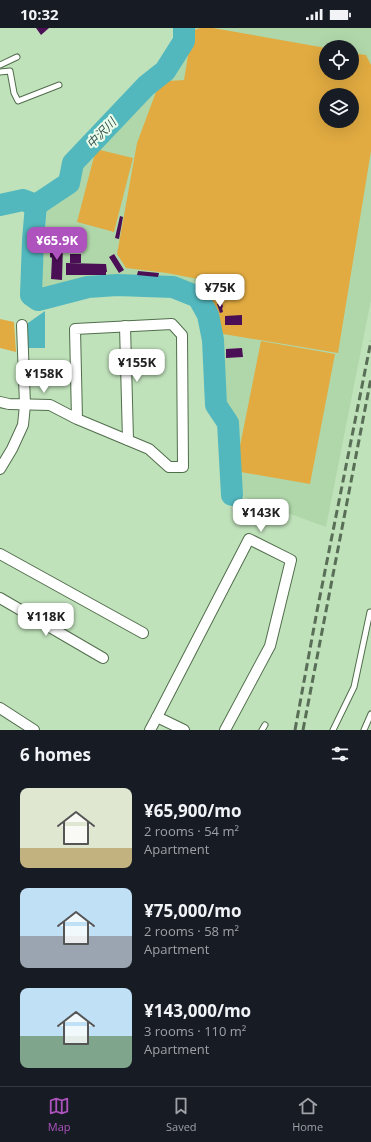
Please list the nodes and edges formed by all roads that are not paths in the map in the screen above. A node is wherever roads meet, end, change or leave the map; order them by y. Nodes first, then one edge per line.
1 (17, 57) dead end
2 (0, 65) edge
3 (0, 72) edge
4 (59, 85) dead end
5 (22, 325) dead end
6 (125, 326) junction
7 (0, 402) edge
8 (24, 405) junction
9 (77, 419) junction
10 (128, 440) junction
11 (0, 469) edge
12 (0, 554) edge
13 (0, 598) edge
14 (370, 612) dead end
15 (143, 634) dead end
16 (103, 658) dead end
17 (0, 708) edge
18 (371, 714) edge
19 (157, 717) junction
20 (34, 730) edge
21 (150, 730) edge
22 (184, 730) edge
23 (226, 730) edge
24 (333, 730) edge
25 (364, 730) edge

1 - 2 lane
3 - 4 lane
5 - 8 street
6 - 9 street
6 - 10 street
6 - 10 street
7 - 8 street
8 - 9 street
8 - 11 street
9 - 10 street
12 - 15 street
13 - 16 street
14 - 24 lane
17 - 20 street
18 - 25 lane
19 - 21 street
19 - 22 street
19 - 23 street

